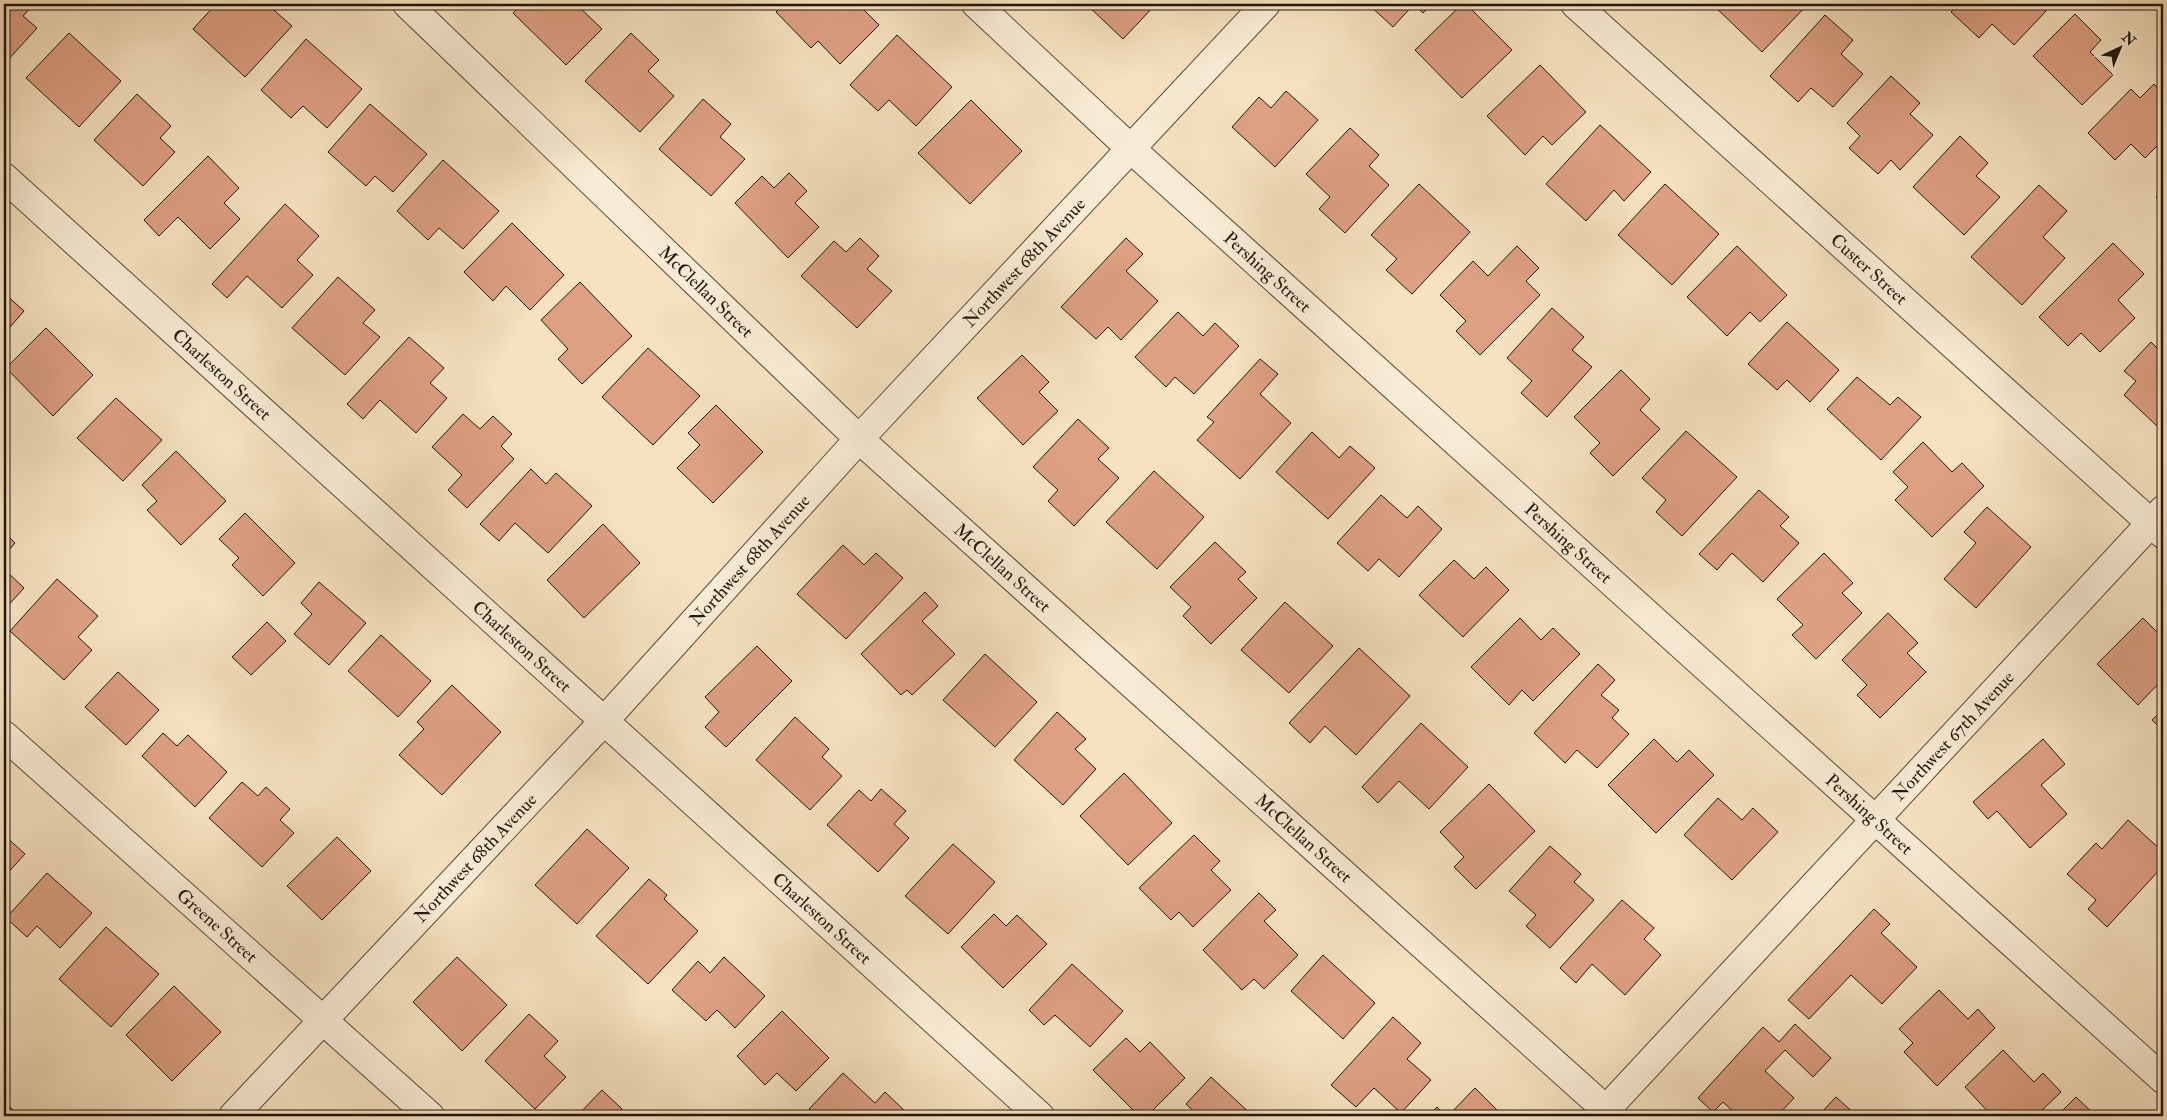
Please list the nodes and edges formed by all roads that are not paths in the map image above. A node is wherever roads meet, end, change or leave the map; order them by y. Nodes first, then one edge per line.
1 (407, 4) edge
2 (976, 4) edge
3 (1266, 4) edge
4 (1575, 4) edge
5 (1130, 149) junction
6 (4, 177) edge
7 (859, 439) junction
8 (2159, 522) edge
9 (604, 721) junction
10 (4, 735) edge
11 (1876, 820) junction
12 (322, 1021) junction
13 (2163, 1079) edge
14 (1606, 1114) edge
15 (233, 1116) edge
16 (430, 1116) edge
17 (1040, 1116) edge

1 - 7 street, McClellan Street
2 - 5 street, Pershing Street
3 - 5 street, Northwest 68th Avenue
4 - 8 street, Custer Street
5 - 7 street, Northwest 68th Avenue
5 - 11 street, Pershing Street
6 - 9 street, Charleston Street
7 - 9 street, Northwest 68th Avenue
7 - 14 street, McClellan Street
8 - 11 street, Northwest 67th Avenue
9 - 12 street, Northwest 68th Avenue
9 - 17 street, Charleston Street
10 - 12 street, Greene Street
11 - 13 street, Pershing Street
11 - 14 street, Northwest 67th Avenue
12 - 15 street, Northwest 68th Avenue
12 - 16 street, Greene Street

